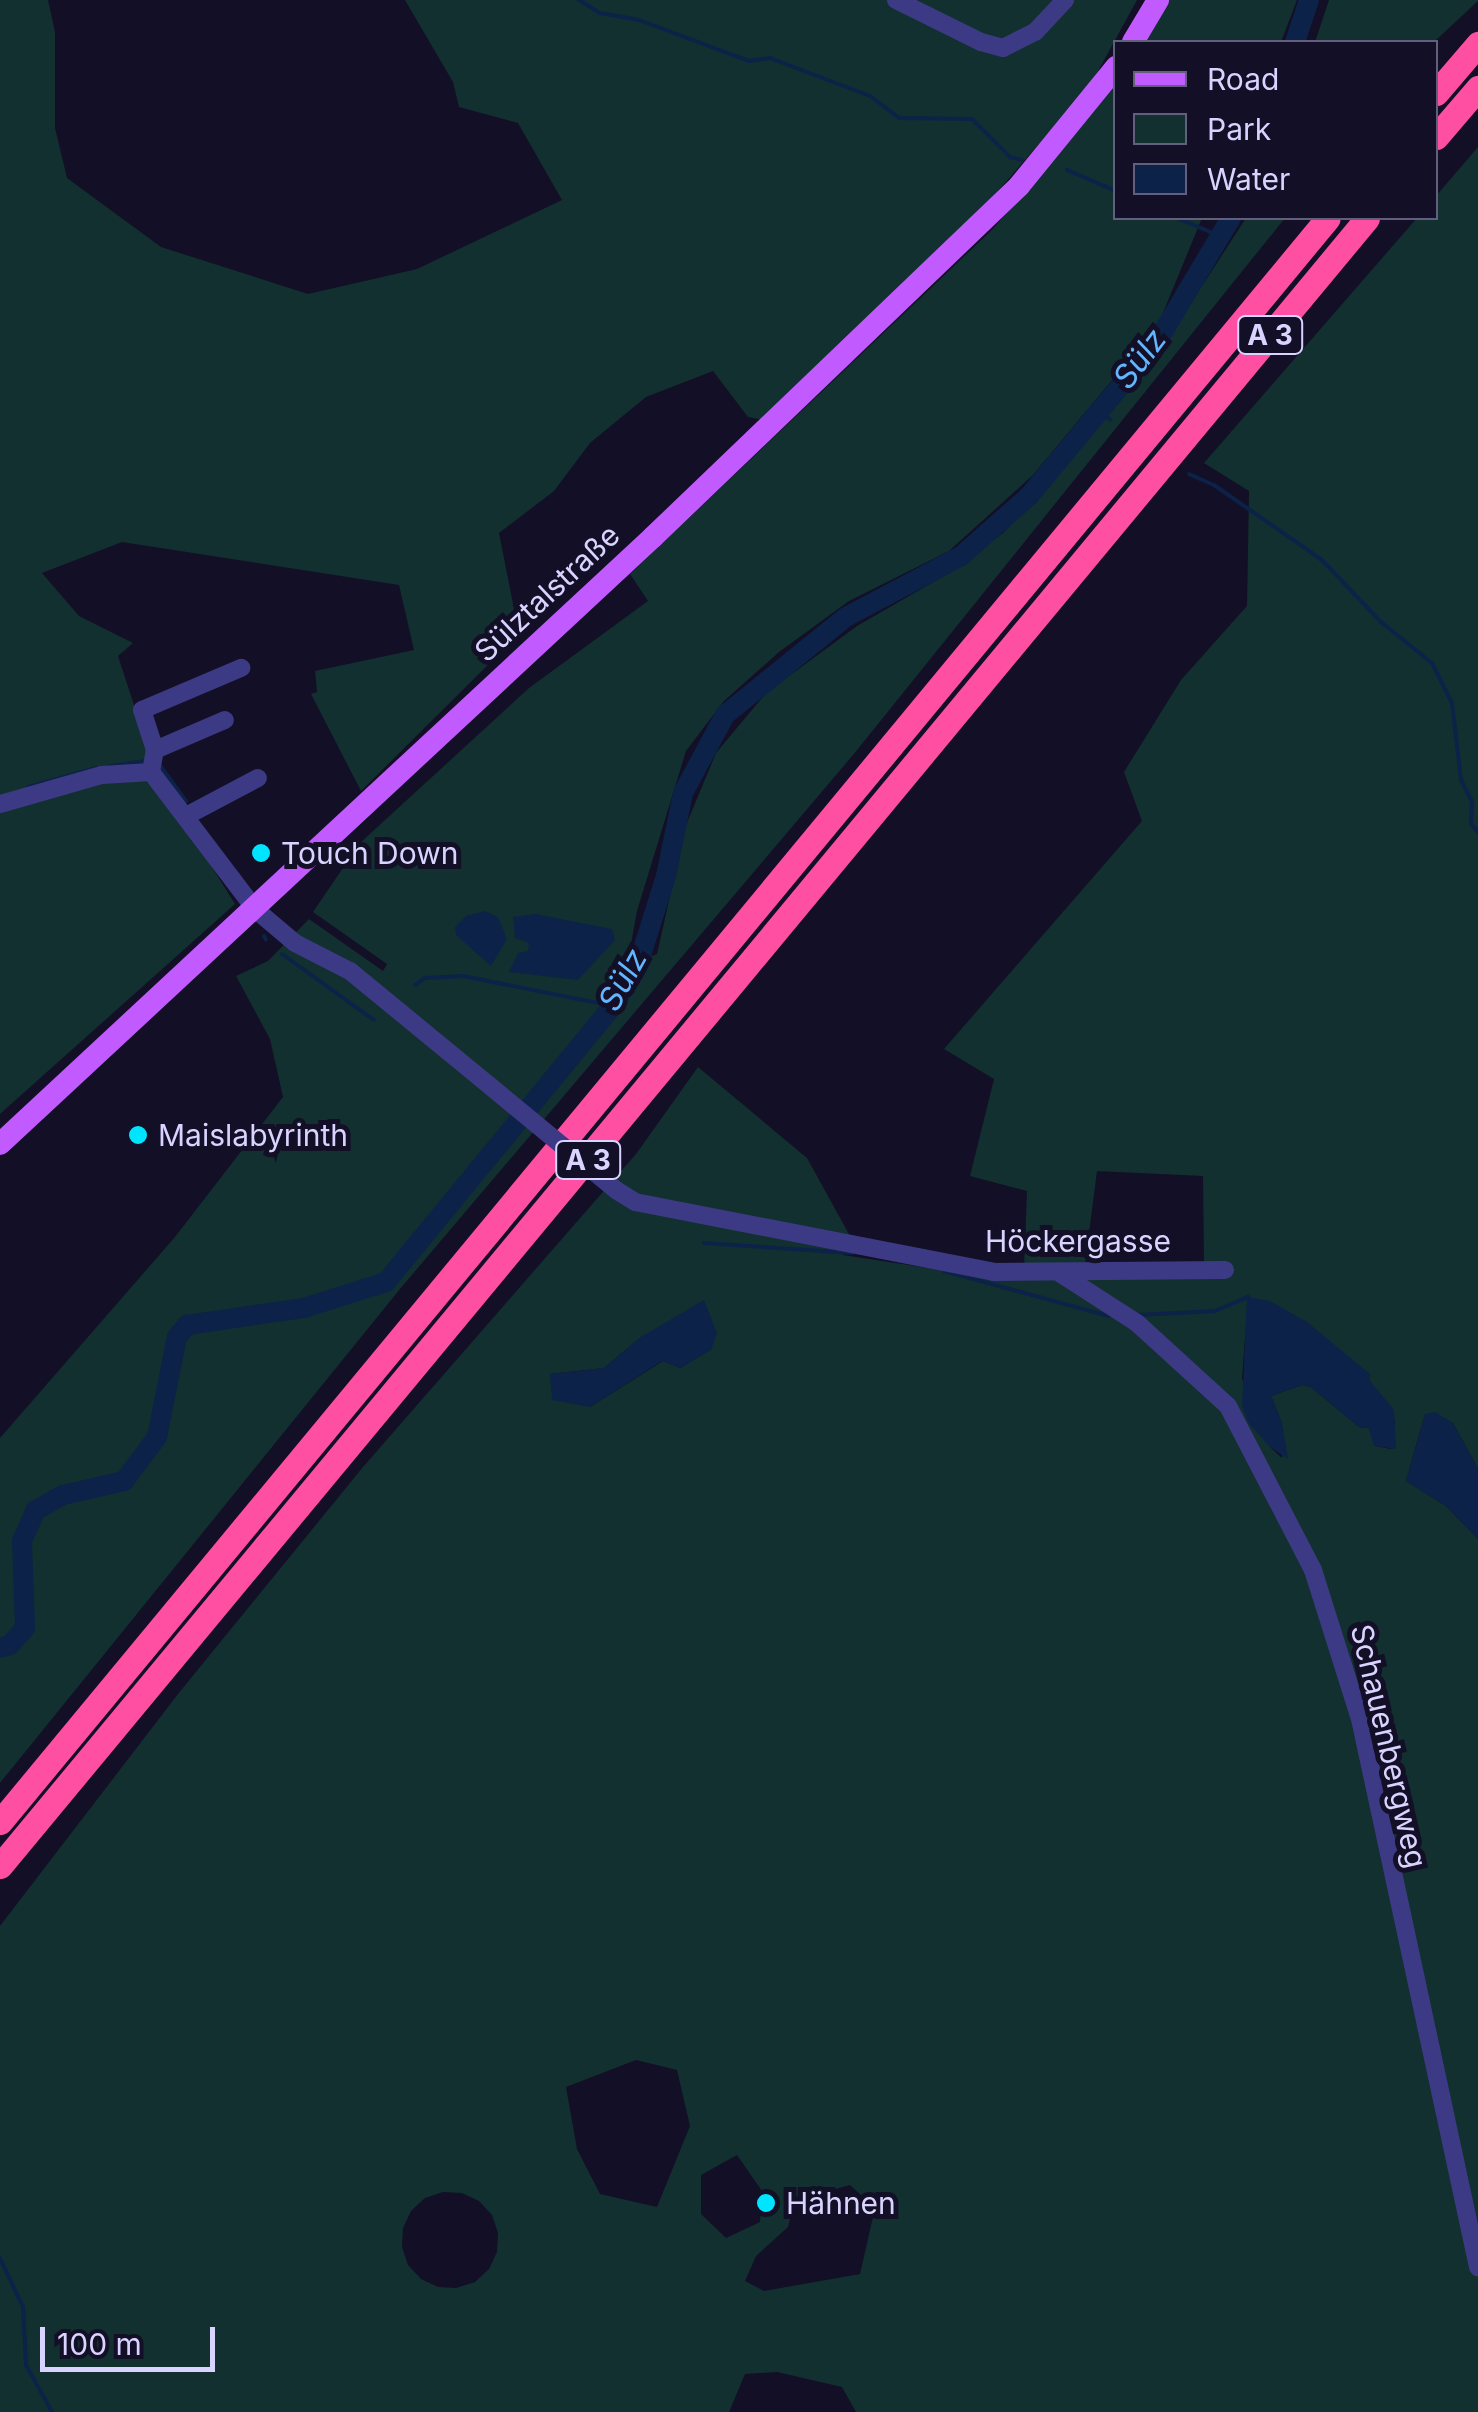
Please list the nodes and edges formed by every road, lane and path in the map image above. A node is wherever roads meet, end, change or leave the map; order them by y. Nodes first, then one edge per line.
1 (896, 0) edge
2 (1065, 0) edge
3 (1158, 0) edge
4 (1133, 40) edge
5 (1475, 46) edge
6 (1113, 71) edge
7 (1478, 88) edge
8 (1438, 90) edge
9 (1438, 135) edge
10 (1326, 220) edge
11 (1365, 220) edge
12 (242, 668) dead end
13 (225, 720) dead end
14 (154, 750) junction
15 (151, 772) junction
16 (258, 778) dead end
17 (0, 804) edge
18 (188, 816) junction
19 (255, 908) junction
20 (0, 1144) edge
21 (1225, 1270) dead end
22 (1061, 1274) junction
23 (0, 1822) edge
24 (0, 1866) edge
25 (1478, 2267) edge

1 - 2 street
3 - 4 main road
5 - 8 highway
6 - 19 main road, Sülztalstraße
7 - 9 highway
10 - 23 highway, A 3
11 - 24 highway, A 3
12 - 14 street
13 - 14 street
14 - 15 street
15 - 17 street
15 - 18 street, Höckergasse
16 - 18 street
18 - 19 street, Höckergasse
19 - 20 main road, Sülztalstraße
19 - 22 street, Höckergasse, bridge
21 - 22 street, Höckergasse
22 - 25 street, Schauenbergweg

